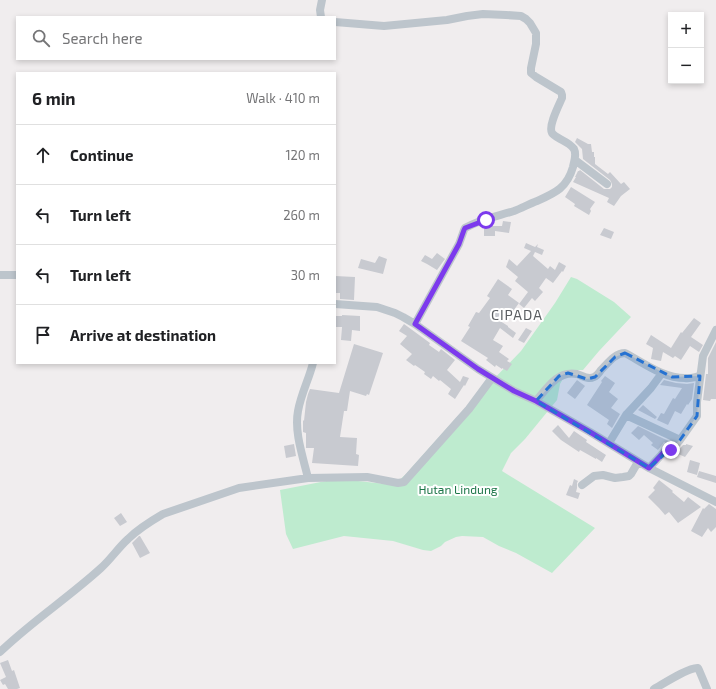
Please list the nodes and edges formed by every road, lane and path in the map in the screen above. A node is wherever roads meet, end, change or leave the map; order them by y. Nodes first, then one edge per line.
1 (322, 0) edge
2 (321, 16) edge
3 (336, 22) edge
4 (575, 160) junction
5 (607, 184) dead end
6 (0, 275) edge
7 (16, 275) edge
8 (336, 304) edge
9 (415, 324) junction
10 (716, 330) edge
11 (313, 364) edge
12 (662, 373) junction
13 (700, 376) junction
14 (492, 378) junction
15 (536, 401) junction
16 (626, 415) junction
17 (680, 440) junction
18 (609, 443) junction
19 (638, 462) junction
20 (649, 468) junction
21 (308, 478) junction
22 (582, 485) dead end
23 (716, 502) edge
24 (0, 652) edge
25 (654, 689) edge
26 (707, 689) edge

1 - 2 street
3 - 4 street
4 - 5 street
4 - 9 street
6 - 7 street
8 - 9 street
9 - 14 street
10 - 13 street
11 - 21 street
12 - 13 street
12 - 15 street
12 - 16 street
13 - 17 street
14 - 15 street
14 - 21 street
15 - 18 street
16 - 17 street
16 - 18 street
17 - 20 street
18 - 19 street
19 - 20 street
19 - 22 street
20 - 23 street
21 - 24 street
25 - 26 street

